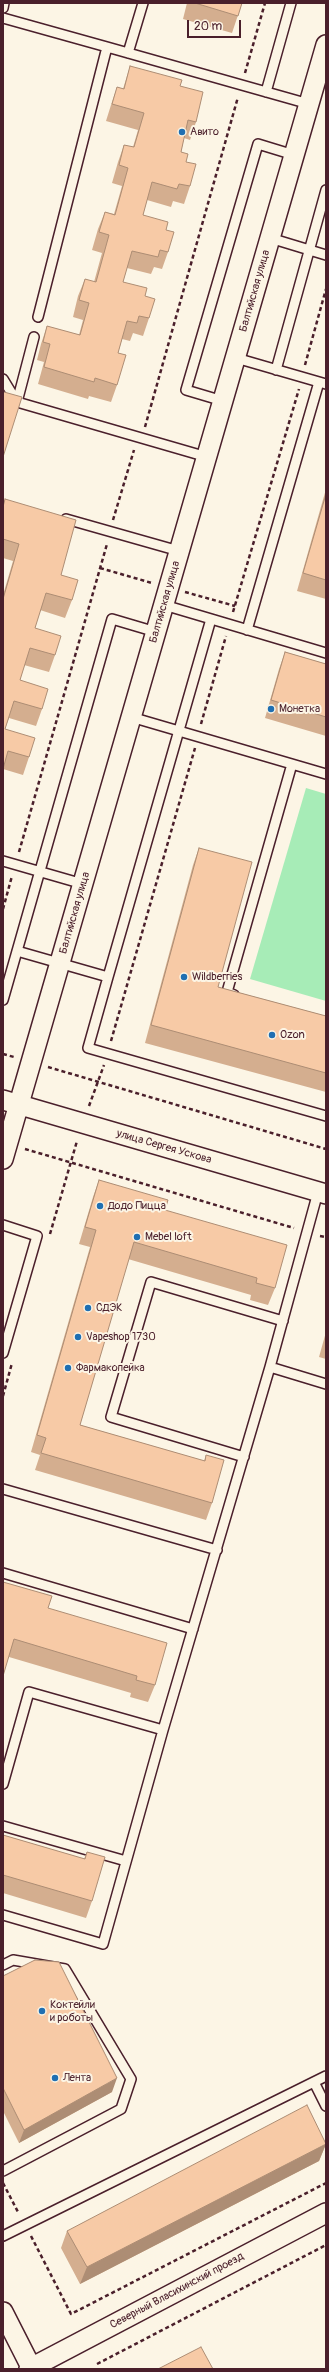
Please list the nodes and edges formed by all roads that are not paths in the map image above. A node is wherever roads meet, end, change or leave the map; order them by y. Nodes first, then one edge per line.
1 (4, 3) edge
2 (143, 3) edge
3 (291, 3) edge
4 (3, 8) edge
5 (3, 18) edge
6 (326, 45) edge
7 (107, 47) junction
8 (128, 53) junction
9 (266, 92) junction
10 (309, 104) junction
11 (294, 155) junction
12 (326, 190) edge
13 (270, 238) junction
14 (309, 250) junction
15 (326, 255) edge
16 (38, 317) dead end
17 (34, 337) dead end
18 (236, 358) junction
19 (276, 370) junction
20 (3, 379) edge
21 (322, 383) edge
22 (223, 401) junction
23 (17, 402) junction
24 (207, 457) junction
25 (53, 515) edge
26 (179, 551) junction
27 (164, 605) junction
28 (211, 620) junction
29 (247, 630) junction
30 (156, 632) junction
31 (326, 653) edge
32 (131, 717) junction
33 (179, 731) junction
34 (292, 764) junction
35 (326, 774) edge
36 (3, 861) edge
37 (40, 872) junction
38 (83, 884) junction
39 (17, 951) junction
40 (60, 964) junction
41 (108, 977) junction
42 (242, 997) edge
43 (3, 1000) edge
44 (11, 1103) edge
45 (326, 1116) edge
46 (5, 1151) edge
47 (322, 1193) edge
48 (3, 1225) edge
49 (283, 1321) junction
50 (3, 1353) edge
51 (270, 1367) junction
52 (326, 1384) edge
53 (244, 1457) junction
54 (3, 1489) edge
55 (217, 1550) junction
56 (3, 1573) edge
57 (193, 1629) junction
58 (163, 1730) junction
59 (3, 1784) edge
60 (3, 1826) edge
61 (126, 1861) junction
62 (3, 1915) edge
63 (3, 1965) edge
64 (326, 2076) edge
65 (314, 2082) junction
66 (326, 2106) edge
67 (3, 2171) edge
68 (326, 2213) edge
69 (3, 2236) edge
70 (3, 2312) edge
71 (31, 2368) edge

1 - 4 lane
2 - 8 lane
3 - 9 lane
5 - 7 lane
6 - 10 street, Балтийская улица
7 - 8 lane
7 - 16 lane
8 - 9 lane
9 - 10 lane
10 - 11 street, Балтийская улица
11 - 13 street, Балтийская улица
11 - 22 lane
12 - 14 lane
13 - 14 lane
13 - 18 street, Балтийская улица
14 - 15 lane
14 - 19 lane
17 - 23 lane
18 - 19 lane
18 - 22 street, Балтийская улица
19 - 21 lane
20 - 23 lane
21 - 29 lane
22 - 24 street, Балтийская улица
23 - 24 lane
24 - 26 street, Балтийская улица
25 - 26 lane
26 - 27 street, Балтийская улица
27 - 28 lane
27 - 30 street, Балтийская улица
28 - 29 lane
28 - 33 lane
29 - 31 lane
30 - 32 street, Балтийская улица
30 - 37 lane
32 - 33 lane
32 - 38 street, Балтийская улица
33 - 34 lane
33 - 41 lane
34 - 35 lane
34 - 42 lane
36 - 37 lane
37 - 38 lane
37 - 39 lane
38 - 40 street, Балтийская улица
39 - 40 lane
39 - 43 lane
40 - 41 lane
40 - 44 street, Балтийская улица
41 - 45 lane
44 - 46 street, Балтийская улица
44 - 47 street, улица Сергея Ускова
47 - 49 lane
48 - 50 lane
49 - 51 lane
49 - 53 lane
51 - 52 lane
51 - 53 lane
53 - 55 lane
54 - 55 lane
55 - 57 lane
56 - 57 lane
57 - 58 lane
58 - 59 lane
58 - 61 lane
60 - 61 lane
61 - 62 lane
63 - 67 lane
64 - 65 lane
65 - 66 lane
65 - 69 lane
68 - 71 street, Северный Власихинский проезд
70 - 71 street

